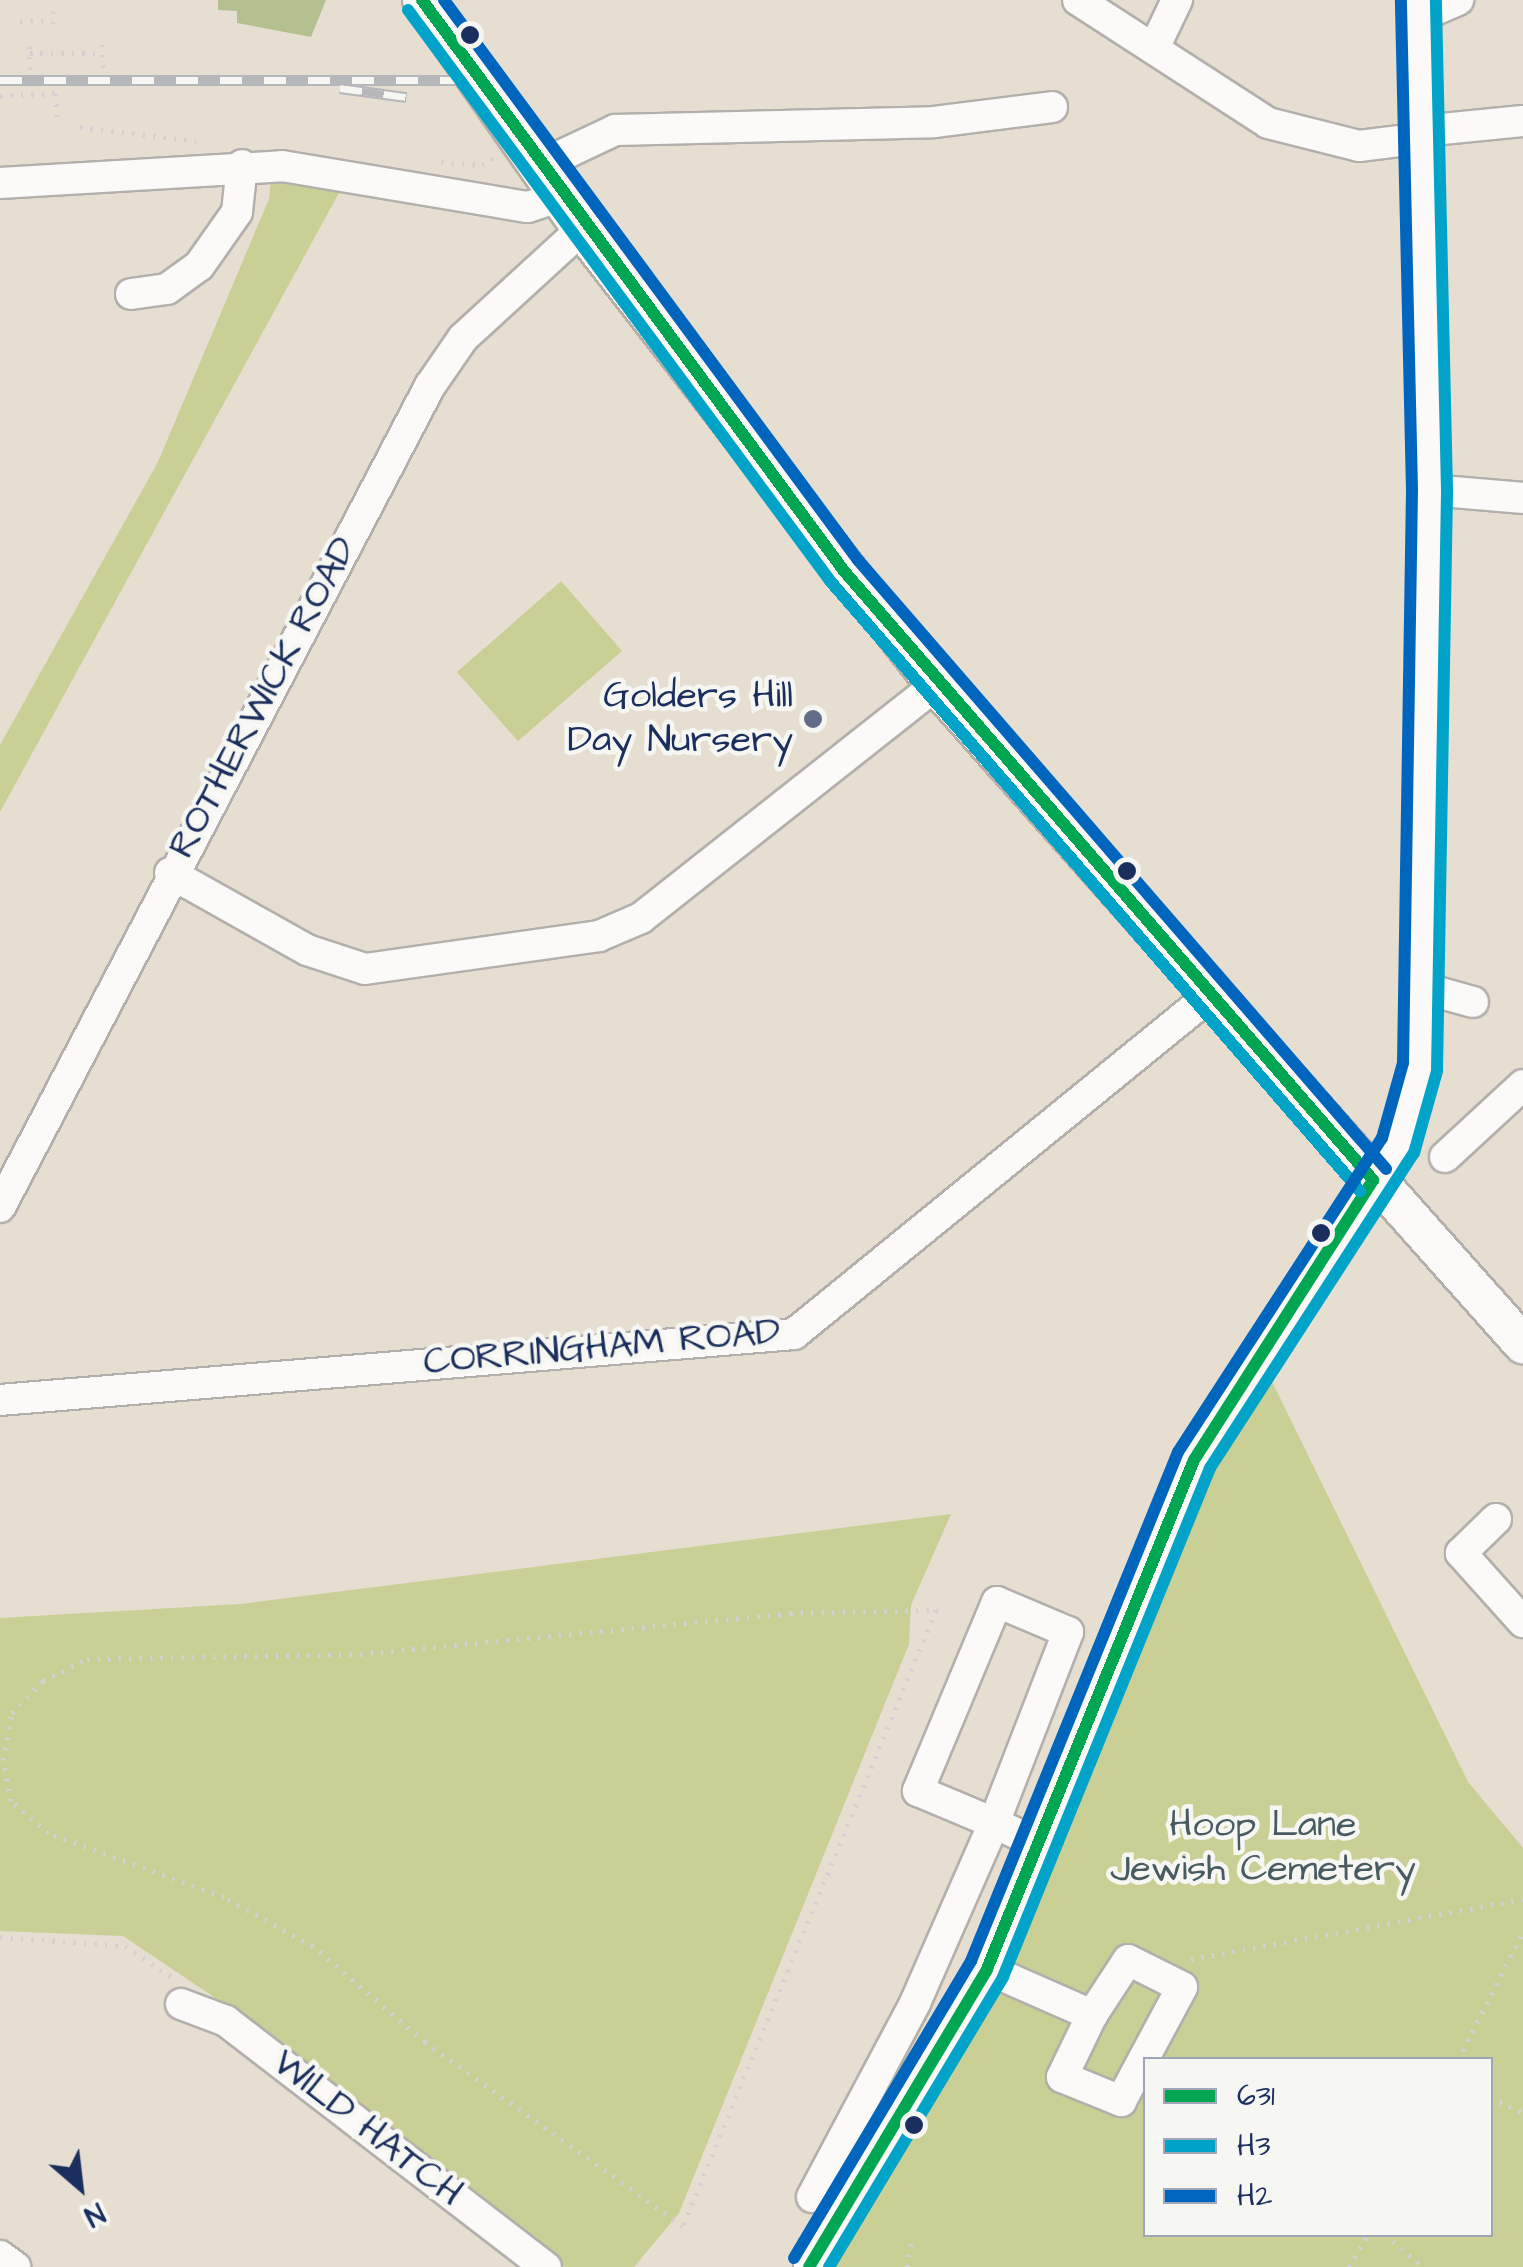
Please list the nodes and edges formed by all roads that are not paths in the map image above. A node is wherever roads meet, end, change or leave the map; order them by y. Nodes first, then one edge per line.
1 (422, 0) edge
2 (1177, 0) edge
3 (1458, 0) edge
4 (1092, 3) edge
5 (1417, 9) edge
6 (1156, 44) junction
7 (1052, 106) dead end
8 (1523, 120) edge
9 (1422, 134) junction
10 (242, 166) junction
11 (549, 181) junction
12 (0, 182) edge
13 (582, 229) junction
14 (131, 294) dead end
15 (1430, 490) junction
16 (1523, 498) edge
17 (936, 684) junction
18 (170, 873) junction
19 (1419, 987) junction
20 (1208, 997) junction
21 (1473, 1002) dead end
22 (1523, 1084) edge
23 (1445, 1157) dead end
24 (1372, 1180) junction
25 (0, 1207) edge
26 (1523, 1344) edge
27 (0, 1400) edge
28 (1496, 1519) dead end
29 (1523, 1622) edge
30 (994, 1823) junction
31 (1038, 1844) junction
32 (987, 1969) junction
33 (182, 2004) road end
34 (1092, 2015) junction
35 (1145, 2057) edge
36 (1143, 2060) edge
37 (812, 2197) dead end
38 (0, 2256) edge
39 (15, 2267) edge
40 (546, 2267) edge
41 (809, 2267) edge

1 - 11 main road
2 - 6 street
3 - 5 street
4 - 6 street
5 - 9 street
6 - 9 street
7 - 11 street
8 - 9 street
9 - 15 street
10 - 11 street
10 - 12 street
10 - 14 street
11 - 13 main road
13 - 17 main road
13 - 18 street, ROTHERWICK ROAD
15 - 16 street
15 - 19 street
17 - 18 street
17 - 20 main road
18 - 25 street, ROTHERWICK ROAD
19 - 21 street
19 - 24 street
20 - 24 main road
20 - 27 street, CORRINGHAM ROAD
22 - 23 street
24 - 26 main road
24 - 31 street
28 - 29 street
30 - 30 street
30 - 31 street
30 - 37 street
31 - 32 street
32 - 34 street
32 - 41 street
33 - 40 street, WILD HATCH
34 - 35 street
34 - 36 street
38 - 39 street

